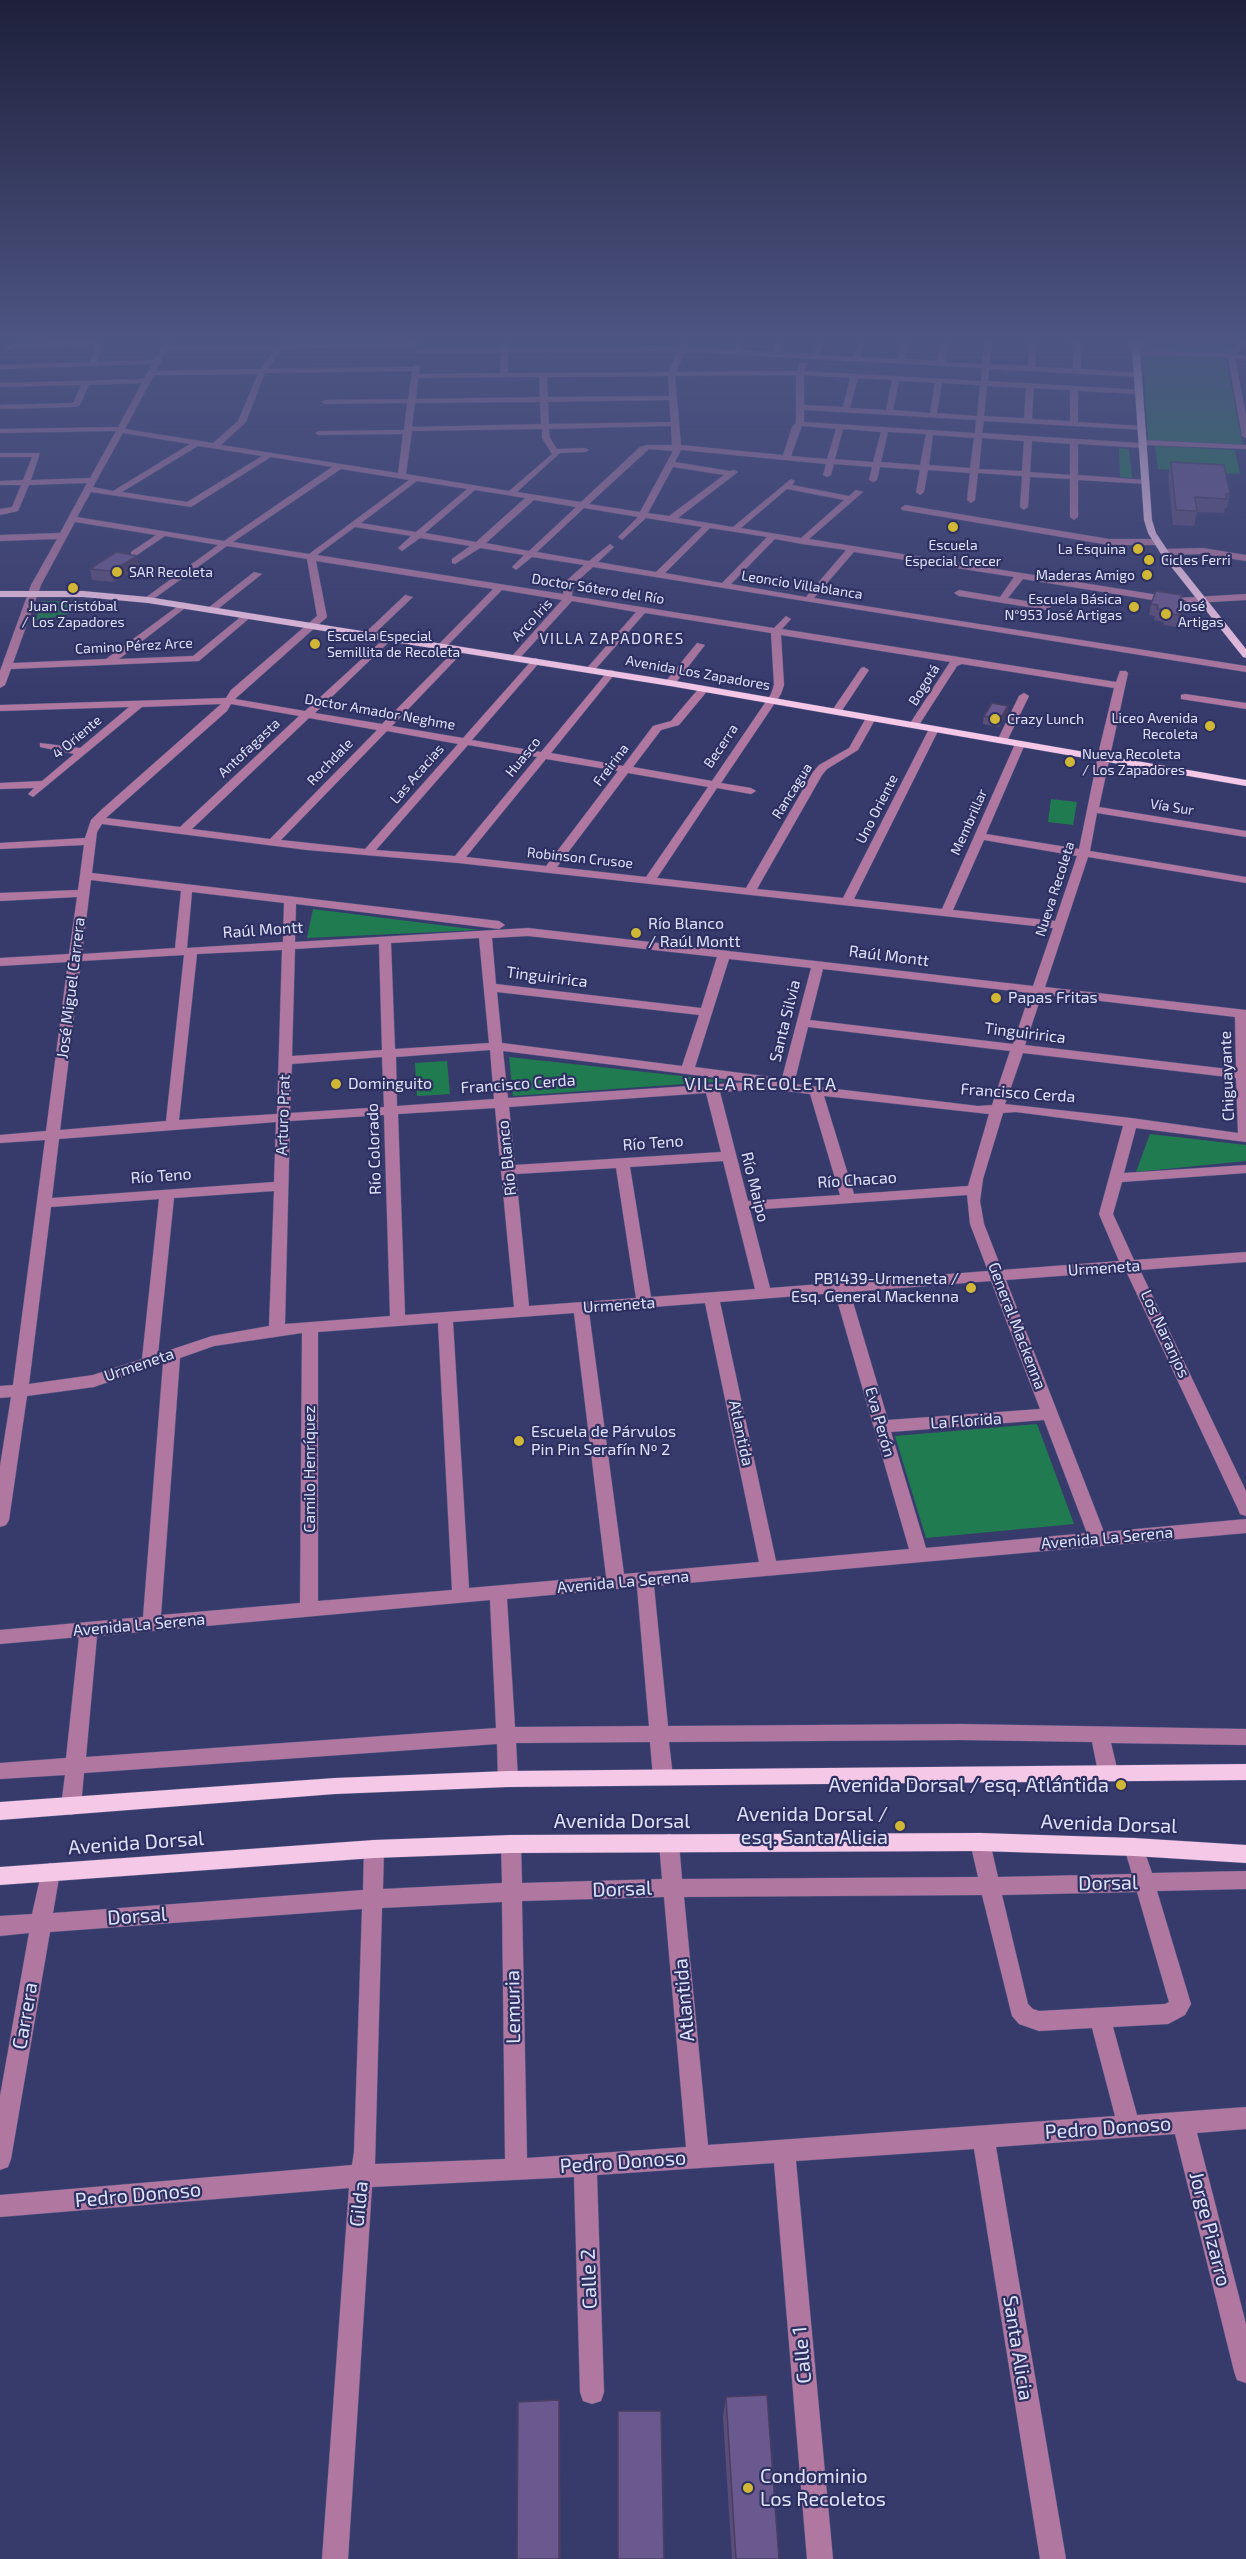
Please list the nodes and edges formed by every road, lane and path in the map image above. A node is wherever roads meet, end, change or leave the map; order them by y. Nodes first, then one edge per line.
1 (19, 457) edge
2 (35, 457) edge
3 (106, 457) edge
4 (173, 457) edge
5 (265, 457) edge
6 (284, 457) edge
7 (404, 457) edge
8 (553, 457) edge
9 (634, 457) edge
10 (674, 457) edge
11 (780, 457) edge
12 (832, 457) edge
13 (879, 457) edge
14 (926, 457) edge
15 (975, 457) edge
16 (1027, 457) edge
17 (1074, 457) edge
18 (1144, 457) edge
19 (786, 458) joint
20 (0, 459) edge
21 (831, 461) junction
22 (671, 464) junction
23 (878, 464) junction
24 (339, 466) junction
25 (924, 467) junction
26 (974, 470) junction
27 (1026, 474) junction
28 (827, 475) dead end
29 (402, 476) junction
30 (1074, 477) junction
31 (416, 478) junction
32 (93, 480) junction
33 (873, 480) dead end
34 (26, 482) junction
35 (1146, 482) junction
36 (0, 483) edge
37 (473, 488) junction
38 (88, 489) junction
39 (859, 492) dead end
40 (920, 492) dead end
41 (115, 493) junction
42 (510, 494) junction
43 (532, 497) junction
44 (850, 499) junction
45 (971, 500) dead end
46 (188, 505) junction
47 (582, 505) junction
48 (1024, 507) dead end
49 (905, 508) dead end
50 (0, 509) edge
51 (641, 514) junction
52 (196, 515) dead end
53 (1074, 517) dead end
54 (72, 519) junction
55 (670, 519) junction
56 (354, 524) junction
57 (709, 525) junction
58 (734, 530) junction
59 (164, 533) junction
60 (418, 534) junction
61 (63, 536) junction
62 (773, 536) junction
63 (622, 537) dead end
64 (0, 538) edge
65 (802, 541) junction
66 (1156, 542) junction
67 (225, 543) junction
68 (477, 544) junction
69 (610, 547) dead end
70 (402, 548) dead end
71 (852, 549) junction
72 (1164, 552) junction
73 (530, 553) junction
74 (134, 554) edge
75 (311, 557) junction
76 (1245, 559) edge
77 (455, 561) dead end
78 (592, 564) junction
79 (516, 567) dead end
80 (257, 574) dead end
81 (658, 575) junction
82 (1020, 576) junction
83 (724, 586) junction
84 (500, 587) junction
85 (959, 593) dead end
86 (0, 594) edge
87 (33, 594) junction
88 (408, 597) dead end
89 (1246, 597) edge
90 (569, 598) junction
91 (148, 600) junction
92 (808, 600) junction
93 (1002, 600) junction
94 (1202, 600) junction
95 (182, 606) junction
96 (1047, 608) dead end
97 (210, 610) junction
98 (644, 610) junction
99 (247, 616) junction
100 (786, 619) dead end
101 (311, 625) junction
102 (776, 631) junction
103 (368, 635) junction
104 (388, 638) junction
105 (700, 645) dead end
106 (441, 647) junction
107 (460, 650) junction
108 (1246, 655) edge
109 (515, 658) junction
110 (536, 661) junction
111 (109, 662) junction
112 (958, 662) junction
113 (7, 666) junction
114 (1246, 669) edge
115 (590, 670) junction
116 (864, 670) dead end
117 (610, 673) junction
118 (1123, 673) dead end
119 (670, 683) junction
120 (0, 685) edge
121 (1120, 686) junction
122 (704, 689) junction
123 (1024, 696) dead end
124 (1185, 697) dead end
125 (770, 700) junction
126 (229, 701) junction
127 (140, 703) junction
128 (1246, 706) edge
129 (0, 708) edge
130 (836, 712) junction
131 (307, 714) junction
132 (871, 718) junction
133 (914, 725) junction
134 (384, 728) junction
135 (934, 729) junction
136 (465, 741) junction
137 (1002, 741) junction
138 (1020, 744) junction
139 (44, 745) dead end
140 (82, 752) junction
141 (544, 755) junction
142 (1102, 758) junction
143 (626, 769) junction
144 (1246, 783) edge
145 (44, 784) junction
146 (713, 784) junction
147 (0, 786) edge
148 (752, 790) dead end
149 (33, 794) dead end
150 (1092, 809) junction
151 (97, 820) junction
152 (183, 831) junction
153 (1246, 834) edge
154 (979, 836) junction
155 (89, 841) junction
156 (272, 843) junction
157 (0, 846) edge
158 (368, 852) junction
159 (1084, 853) junction
160 (458, 860) junction
161 (549, 870) junction
162 (85, 876) junction
163 (1246, 880) edge
164 (649, 881) junction
165 (187, 888) junction
166 (749, 892) junction
167 (83, 893) junction
168 (0, 897) edge
169 (290, 900) junction
170 (847, 902) junction
171 (946, 913) junction
172 (1060, 925) junction
173 (528, 932) junction
174 (485, 933) junction
175 (386, 939) junction
176 (288, 945) junction
177 (186, 951) junction
178 (724, 954) junction
179 (75, 958) junction
180 (0, 962) edge
181 (818, 965) junction
182 (490, 987) junction
183 (1038, 990) junction
184 (706, 1012) junction
185 (1244, 1014) edge
186 (803, 1023) junction
187 (496, 1046) junction
188 (1018, 1048) junction
189 (389, 1053) junction
190 (285, 1060) junction
191 (688, 1069) junction
192 (1243, 1075) junction
193 (787, 1086) junction
194 (712, 1089) junction
195 (815, 1089) junction
196 (502, 1104) junction
197 (997, 1109) junction
198 (391, 1111) junction
199 (283, 1118) junction
200 (1131, 1122) junction
201 (172, 1125) junction
202 (52, 1134) junction
203 (1246, 1138) edge
204 (0, 1139) edge
205 (729, 1156) junction
206 (622, 1163) junction
207 (1246, 1169) edge
208 (508, 1170) junction
209 (1115, 1178) junction
210 (281, 1186) junction
211 (974, 1190) junction
212 (166, 1194) junction
213 (848, 1198) junction
214 (44, 1203) junction
215 (742, 1206) junction
216 (1246, 1257) edge
217 (1130, 1266) junction
218 (998, 1276) junction
219 (841, 1288) junction
220 (764, 1294) junction
221 (712, 1298) junction
222 (644, 1303) junction
223 (581, 1308) junction
224 (522, 1312) junction
225 (446, 1318) junction
226 (398, 1321) junction
227 (310, 1328) junction
228 (277, 1330) junction
229 (172, 1354) junction
230 (149, 1364) junction
231 (20, 1391) junction
232 (0, 1392) edge
233 (1051, 1414) junction
234 (881, 1427) junction
235 (1246, 1509) edge
236 (0, 1520) edge
237 (1246, 1526) edge
238 (1098, 1539) junction
239 (919, 1555) junction
240 (770, 1568) junction
241 (645, 1580) junction
242 (616, 1582) junction
243 (498, 1593) junction
244 (461, 1596) junction
245 (309, 1610) junction
246 (151, 1624) junction
247 (89, 1629) junction
248 (0, 1637) edge
249 (1100, 1733) junction
250 (505, 1735) junction
251 (660, 1735) junction
252 (1246, 1737) edge
253 (75, 1766) junction
254 (0, 1771) edge
255 (1108, 1772) junction
256 (1246, 1772) edge
257 (663, 1777) junction
258 (508, 1779) junction
259 (71, 1806) junction
260 (0, 1811) edge
261 (980, 1842) junction
262 (669, 1843) junction
263 (511, 1844) junction
264 (1134, 1847) junction
265 (374, 1849) junction
266 (1246, 1854) edge
267 (50, 1872) junction
268 (0, 1876) edge
269 (1246, 1880) edge
270 (1145, 1882) junction
271 (990, 1886) junction
272 (674, 1888) junction
273 (511, 1892) junction
274 (372, 1899) junction
275 (41, 1923) junction
276 (0, 1926) edge
277 (1100, 2018) junction
278 (1246, 2118) edge
279 (1183, 2123) junction
280 (1130, 2126) junction
281 (982, 2137) junction
282 (784, 2151) junction
283 (698, 2157) junction
284 (0, 2159) edge
285 (585, 2165) junction
286 (516, 2170) junction
287 (361, 2176) junction
288 (0, 2206) edge
289 (1246, 2371) edge
290 (592, 2392) dead end
291 (335, 2559) edge
292 (820, 2559) edge
293 (1053, 2559) edge

1 - 20 street
2 - 34 street
3 - 32 street
4 - 41 street
5 - 46 street
6 - 24 street
7 - 29 street
8 - 42 street
9 - 47 street
10 - 22 street
11 - 19 street
12 - 21 street
13 - 23 street
14 - 25 street
15 - 26 street
16 - 27 street
17 - 30 street
18 - 35 main road
19 - 21 street
21 - 23 street
21 - 28 street
22 - 51 street
22 - 55 street
23 - 25 street
23 - 33 street
24 - 29 street
24 - 67 street
25 - 26 street
25 - 40 street
26 - 27 street
26 - 45 street
27 - 30 street
27 - 48 street
29 - 31 street
30 - 35 street
30 - 53 street
31 - 37 street
31 - 56 street
32 - 34 street
32 - 38 street
34 - 36 street
34 - 50 street
35 - 66 main road
37 - 42 street
37 - 60 street
38 - 41 street
38 - 54 street
39 - 44 street
41 - 46 street
42 - 43 street
43 - 47 street
43 - 68 street
44 - 58 street
44 - 65 street
46 - 52 street
47 - 51 street
47 - 73 street
49 - 66 street
51 - 55 street
51 - 63 street
54 - 59 street, Doctor Sótero del Río
54 - 61 street
55 - 57 street
56 - 60 street, Leoncio Villablanca
56 - 75 street
57 - 58 street
57 - 81 street
58 - 62 street
59 - 67 street, Doctor Sótero del Río
59 - 74 street
60 - 68 street, Leoncio Villablanca
60 - 70 street
61 - 64 street
61 - 87 street
62 - 65 street
62 - 83 street
65 - 71 street
66 - 72 main road
67 - 75 street, Doctor Sótero del Río
67 - 91 street
68 - 73 street, Leoncio Villablanca
68 - 77 street
69 - 78 street, Arco Iris
71 - 82 street
71 - 92 street
72 - 76 street
72 - 94 main road
73 - 78 street, Leoncio Villablanca
73 - 79 street
75 - 84 street, Doctor Sótero del Río
75 - 101 street, José Miguel Carrera
78 - 81 street, Leoncio Villablanca
78 - 90 street, Arco Iris
80 - 97 street
81 - 83 street, Leoncio Villablanca
82 - 93 street
82 - 94 street
83 - 92 street, Leoncio Villablanca
84 - 90 street, Doctor Sótero del Río
84 - 106 street
85 - 93 street
86 - 87 main road, Avenida Los Zapadores
87 - 91 main road, Avenida Los Zapadores
87 - 113 street
88 - 103 street
89 - 94 street
90 - 98 street, Doctor Sótero del Río
90 - 109 street, Arco Iris
91 - 95 main road, Avenida Los Zapadores
92 - 114 street, Leoncio Villablanca
93 - 96 street
94 - 108 main road
95 - 97 main road, Avenida Los Zapadores
95 - 111 street
97 - 99 main road, Avenida Los Zapadores
98 - 102 street, Doctor Sótero del Río
98 - 115 street
99 - 101 main road, Avenida Los Zapadores
99 - 111 street, Camino Pérez Arce
100 - 102 street
101 - 103 main road, Avenida Los Zapadores
101 - 126 street, José Miguel Carrera
102 - 112 street, Doctor Sótero del Río
102 - 125 street, Becerra
103 - 104 main road, Avenida Los Zapadores
104 - 106 main road, Avenida Los Zapadores
104 - 131 street, Antofagasta
105 - 119 street
106 - 107 main road, Avenida Los Zapadores
107 - 109 main road, Avenida Los Zapadores
107 - 134 street, Rochdale
109 - 110 main road, Avenida Los Zapadores
110 - 115 main road, Avenida Los Zapadores
110 - 136 street, Las Acacias
111 - 113 street, Camino Pérez Arce
112 - 121 street, Doctor Sótero del Río
112 - 133 street, Bogotá
113 - 120 street
115 - 117 main road, Avenida Los Zapadores
116 - 130 street
117 - 119 main road, Avenida Los Zapadores
117 - 141 street, Huasco
118 - 121 street, Nueva Recoleta
119 - 122 main road, Avenida Los Zapadores
121 - 142 street, Nueva Recoleta
122 - 125 main road, Avenida Los Zapadores
122 - 143 street, Freirina
123 - 137 street
124 - 128 street
125 - 130 main road, Avenida Los Zapadores
125 - 146 street, Becerra
126 - 127 street, Doctor Amador Neghme
126 - 131 street, Doctor Amador Neghme
126 - 151 street, José Miguel Carrera
127 - 129 street, Doctor Amador Neghme
127 - 140 street, 4 Oriente
130 - 132 main road, Avenida Los Zapadores
131 - 134 street, Doctor Amador Neghme
131 - 152 street, Antofagasta
132 - 133 main road, Avenida Los Zapadores
132 - 166 street, Rancagua
133 - 135 main road, Avenida Los Zapadores
134 - 136 street, Doctor Amador Neghme
134 - 156 street, Rochdale
135 - 137 main road, Avenida Los Zapadores
135 - 170 street, Uno Oriente
136 - 141 street, Doctor Amador Neghme
136 - 158 street, Las Acacias
137 - 138 main road, Avenida Los Zapadores
138 - 142 main road, Avenida Los Zapadores
138 - 154 street, Membrillar
139 - 140 street
140 - 145 street, 4 Oriente
141 - 143 street, Doctor Amador Neghme
141 - 160 street, Huasco
142 - 144 main road, Avenida Los Zapadores
142 - 150 street, Nueva Recoleta
143 - 146 street, Doctor Amador Neghme
143 - 161 street, Freirina
145 - 147 street
145 - 149 street, 4 Oriente
146 - 148 street, Doctor Amador Neghme
146 - 164 street, Becerra
150 - 153 street, Vía Sur
150 - 159 street, Nueva Recoleta
151 - 152 street, Robinson Crusoe
151 - 155 street, José Miguel Carrera
152 - 156 street, Robinson Crusoe
154 - 159 street
154 - 171 street, Membrillar
155 - 157 street
155 - 162 street, José Miguel Carrera
156 - 158 street, Robinson Crusoe
158 - 160 street, Robinson Crusoe
159 - 163 street
159 - 172 street, Nueva Recoleta
160 - 161 street, Robinson Crusoe
161 - 164 street, Robinson Crusoe
162 - 165 street, Raúl Montt
162 - 167 street, José Miguel Carrera
164 - 166 street, Robinson Crusoe
165 - 169 street, Raúl Montt
165 - 177 street
166 - 170 street, Robinson Crusoe
167 - 168 street
167 - 179 street, José Miguel Carrera
169 - 173 street, Raúl Montt
169 - 176 street, Arturo Prat
170 - 171 street, Robinson Crusoe
171 - 172 street, Robinson Crusoe
172 - 183 street, Nueva Recoleta
173 - 174 street, Raúl Montt
173 - 178 street, Raúl Montt
174 - 175 street, Raúl Montt
174 - 182 street, Río Blanco
175 - 176 street, Raúl Montt
175 - 189 street, Río Colorado
176 - 177 street, Raúl Montt
176 - 190 street, Arturo Prat
177 - 179 street, Raúl Montt
177 - 201 street
178 - 181 street, Raúl Montt
178 - 184 street
179 - 180 street, Raúl Montt
179 - 202 street, José Miguel Carrera
181 - 183 street, Raúl Montt
181 - 186 street, Santa Silvia
182 - 184 street, Tinguiririca
182 - 187 street, Río Blanco
183 - 185 street, Raúl Montt
183 - 188 street, Nueva Recoleta
184 - 191 street
185 - 192 street, Chiguayante
186 - 188 street, Tinguiririca
186 - 193 street, Santa Silvia
187 - 189 street, Francisco Cerda
187 - 191 street, Francisco Cerda
187 - 196 street, Río Blanco
188 - 192 street, Tinguiririca
188 - 197 street, Nueva Recoleta
189 - 190 street, Francisco Cerda
189 - 198 street, Río Colorado
190 - 199 street, Arturo Prat
191 - 193 street, Francisco Cerda
192 - 203 street, Chiguayante
193 - 194 street, Francisco Cerda
193 - 195 street, Francisco Cerda
194 - 196 street, Francisco Cerda
194 - 205 street, Río Maipo
195 - 197 street, Francisco Cerda
195 - 213 street
196 - 198 street, Francisco Cerda
196 - 208 street, Río Blanco
197 - 200 street, Francisco Cerda
197 - 211 street, General Mackenna
198 - 199 street, Francisco Cerda
198 - 226 street, Río Colorado
199 - 201 street, Francisco Cerda
199 - 210 street, Arturo Prat
200 - 203 street, Francisco Cerda
200 - 209 street, Los Naranjos
201 - 202 street, Francisco Cerda
202 - 204 street, Francisco Cerda
202 - 214 street, José Miguel Carrera
205 - 206 street, Río Teno
205 - 215 street, Río Maipo
206 - 208 street, Río Teno
206 - 222 street
207 - 209 street
208 - 224 street, Río Blanco
209 - 217 street, Los Naranjos
210 - 212 street, Río Teno
210 - 228 street, Arturo Prat
211 - 213 street, Río Chacao
211 - 218 street, General Mackenna
212 - 214 street, Río Teno
212 - 230 street
213 - 215 street, Río Chacao
214 - 231 street, José Miguel Carrera
215 - 220 street, Río Maipo
216 - 217 street, Urmeneta
217 - 218 street, Urmeneta
217 - 235 street, Los Naranjos
218 - 219 street, Urmeneta
218 - 233 street, General Mackenna
219 - 220 street, Urmeneta
219 - 234 street, Eva Perón
220 - 221 street, Urmeneta
221 - 222 street, Urmeneta
221 - 240 street, Atlantida
222 - 223 street, Urmeneta
223 - 224 street, Urmeneta
223 - 242 street
224 - 225 street, Urmeneta
225 - 226 street, Urmeneta
225 - 244 street
226 - 227 street, Urmeneta
227 - 228 street, Urmeneta
227 - 245 street, Camilo Henríquez
228 - 229 street, Urmeneta
229 - 230 street, Urmeneta
229 - 246 street
230 - 231 street, Urmeneta
231 - 232 street, Urmeneta
231 - 236 street, José Miguel Carrera
233 - 234 street, La Florida
233 - 238 street, General Mackenna
234 - 239 street, Eva Perón
237 - 238 street, Avenida La Serena
238 - 239 street, Avenida La Serena
239 - 240 street, Avenida La Serena
240 - 241 street, Avenida La Serena
241 - 242 street, Avenida La Serena
241 - 251 street
242 - 243 street, Avenida La Serena
243 - 244 street, Avenida La Serena
243 - 250 street
244 - 245 street, Avenida La Serena
245 - 246 street, Avenida La Serena
246 - 247 street, Avenida La Serena
247 - 248 street, Avenida La Serena
247 - 253 street
249 - 251 street
249 - 252 street
249 - 255 street
250 - 251 street
250 - 253 street
250 - 258 street
251 - 257 street
253 - 254 street
253 - 259 street
255 - 256 main road
255 - 257 main road
257 - 258 main road
258 - 259 main road
259 - 260 main road
261 - 262 main road, Avenida Dorsal
261 - 264 main road, Avenida Dorsal
261 - 271 street
262 - 263 main road, Avenida Dorsal
262 - 272 street, Atlantida
263 - 265 main road, Avenida Dorsal
263 - 273 street, Lemuria
264 - 266 main road, Avenida Dorsal
264 - 270 street
265 - 267 main road, Avenida Dorsal
265 - 274 street, Gilda
267 - 268 main road, Avenida Dorsal
267 - 275 street, Carrera
269 - 270 street, Dorsal
270 - 271 street, Dorsal
270 - 277 street
271 - 272 street, Dorsal
271 - 277 street
272 - 273 street, Dorsal
272 - 283 street, Atlantida
273 - 274 street, Dorsal
273 - 286 street, Lemuria
274 - 275 street, Dorsal
274 - 287 street, Gilda
275 - 276 street, Dorsal
275 - 284 street, Carrera
277 - 280 street
278 - 279 street, Pedro Donoso
279 - 280 street, Pedro Donoso
279 - 289 street, Jorge Pizarro
280 - 281 street, Pedro Donoso
281 - 282 street, Pedro Donoso
281 - 293 street, Santa Alicia
282 - 283 street, Pedro Donoso
282 - 292 street, Calle 1
283 - 285 street, Pedro Donoso
285 - 286 street, Pedro Donoso
285 - 290 street, Calle 2
286 - 287 street, Pedro Donoso
287 - 288 street, Pedro Donoso
287 - 291 street, Gilda

